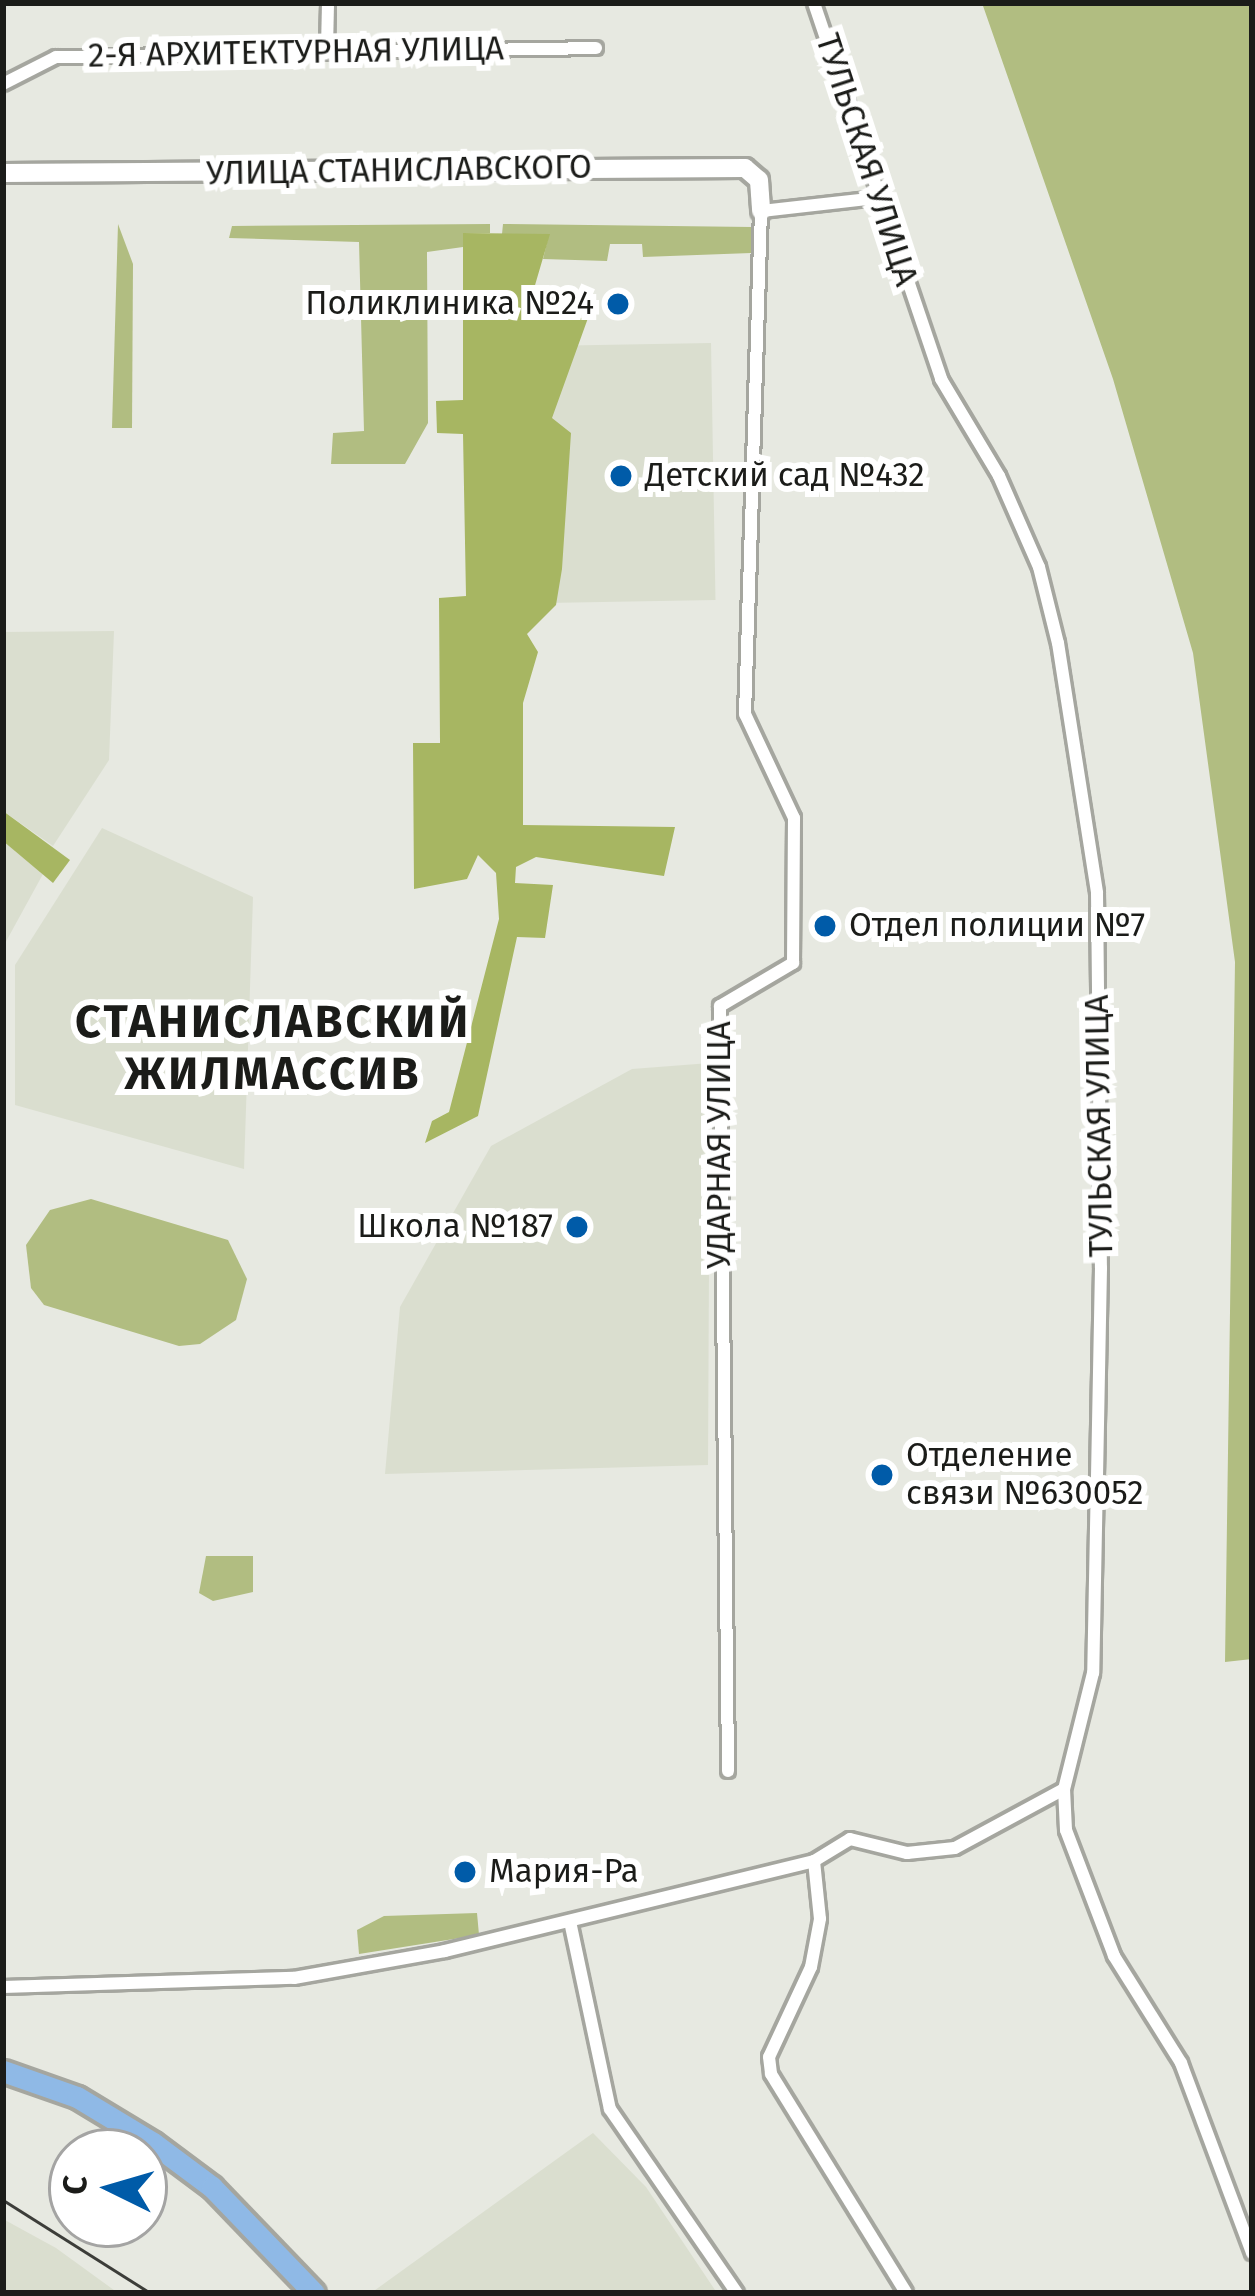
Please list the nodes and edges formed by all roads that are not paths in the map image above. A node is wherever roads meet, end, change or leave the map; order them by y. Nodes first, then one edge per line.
1 (328, 3) edge
2 (814, 3) edge
3 (328, 47) junction
4 (596, 48) dead end
5 (3, 84) edge
6 (3, 173) edge
7 (876, 198) junction
8 (760, 211) junction
9 (728, 1771) dead end
10 (1064, 1790) junction
11 (814, 1862) junction
12 (572, 1926) junction
13 (3, 1988) edge
14 (3, 2071) edge
15 (1252, 2253) edge
16 (314, 2293) edge
17 (736, 2293) edge
18 (907, 2293) edge

1 - 3 street
2 - 7 street, ТУЛЬСКАЯ УЛИЦА
3 - 4 street, 2-Я АРХИТЕКТУРНАЯ УЛИЦА
3 - 5 street, 2-Я АРХИТЕКТУРНАЯ УЛИЦА
6 - 8 street, УЛИЦА СТАНИСЛАВСКОГО
7 - 8 street
7 - 10 street, ТУЛЬСКАЯ УЛИЦА
8 - 9 street, УДАРНАЯ УЛИЦА
10 - 11 street
10 - 15 street, ТУЛЬСКАЯ УЛИЦА
11 - 12 street
11 - 18 street
12 - 13 street
12 - 17 street
14 - 16 main road

